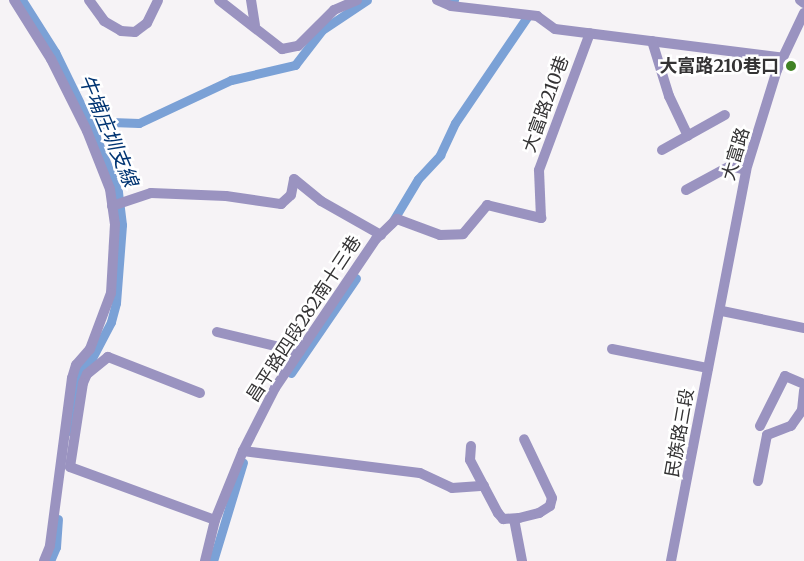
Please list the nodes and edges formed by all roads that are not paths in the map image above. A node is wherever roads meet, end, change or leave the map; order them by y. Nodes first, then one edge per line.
1 (14, 0) edge
2 (90, 0) edge
3 (158, 0) edge
4 (219, 0) edge
5 (251, 0) edge
6 (357, 0) edge
7 (437, 0) edge
8 (800, 0) edge
9 (804, 3) edge
10 (804, 14) edge
11 (255, 25) junction
12 (590, 33) junction
13 (652, 41) junction
14 (783, 58) junction
15 (725, 116) dead end
16 (688, 136) junction
17 (662, 150) dead end
18 (746, 170) junction
19 (686, 190) dead end
20 (118, 204) junction
21 (381, 235) junction
22 (722, 311) junction
23 (804, 328) edge
24 (217, 332) dead end
25 (612, 349) dead end
26 (300, 352) junction
27 (99, 353) junction
28 (708, 368) junction
29 (804, 384) edge
30 (804, 390) edge
31 (200, 393) dead end
32 (760, 426) dead end
33 (524, 439) dead end
34 (471, 446) dead end
35 (243, 450) junction
36 (758, 482) dead end
37 (484, 486) junction
38 (514, 519) junction
39 (215, 520) junction
40 (44, 561) edge
41 (205, 561) edge
42 (522, 561) edge
43 (671, 561) edge

1 - 20 street
2 - 3 street
4 - 11 street
5 - 11 street
6 - 11 street
7 - 12 street, 大富路210巷
8 - 9 street
10 - 14 street, 大富路
12 - 13 street, 大富路210巷
12 - 21 street, 大富路210巷
13 - 14 street, 大富路210巷
13 - 16 street
14 - 18 street, 大富路
15 - 16 street
16 - 17 street
18 - 19 street
18 - 22 street, 大富路
20 - 21 street, 昌平路四段282南十三巷
20 - 27 street
21 - 26 street, 昌平路四段282南十三巷
22 - 23 street
22 - 28 street, 民族路三段
24 - 26 street
25 - 28 street
26 - 35 street, 昌平路四段282南十三巷
27 - 31 street
27 - 39 street
27 - 40 street
28 - 43 street, 民族路三段
29 - 32 street
30 - 36 street
33 - 38 street
34 - 37 street
35 - 37 street
35 - 39 street, 昌平路四段282南十三巷
37 - 38 street
38 - 42 street
39 - 41 street, 昌平路四段282南十三巷

